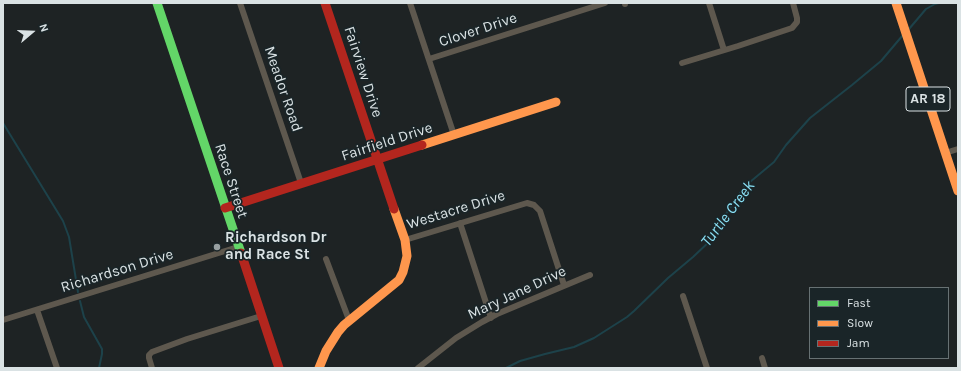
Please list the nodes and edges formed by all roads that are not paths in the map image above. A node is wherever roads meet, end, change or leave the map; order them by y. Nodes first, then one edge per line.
1 (157, 3) edge
2 (240, 3) edge
3 (326, 3) edge
4 (410, 3) edge
5 (605, 3) edge
6 (709, 3) edge
7 (793, 3) edge
8 (896, 3) edge
9 (724, 50) junction
10 (428, 59) junction
11 (682, 63) dead end
12 (556, 102) dead end
13 (454, 135) junction
14 (958, 149) edge
15 (945, 153) junction
16 (377, 159) junction
17 (301, 184) junction
18 (958, 191) edge
19 (225, 208) junction
20 (460, 224) junction
21 (405, 240) junction
22 (238, 247) junction
23 (326, 259) dead end
24 (590, 274) dead end
25 (564, 285) junction
26 (683, 296) dead end
27 (37, 310) junction
28 (261, 316) junction
29 (491, 318) junction
30 (3, 320) edge
31 (349, 320) junction
32 (762, 358) dead end
33 (57, 368) edge
34 (152, 368) edge
35 (279, 368) edge
36 (319, 368) edge
37 (418, 368) edge
38 (707, 368) edge
39 (765, 368) edge

1 - 19 street, Race Street
2 - 17 street, Meador Road
3 - 16 street, Fairview Drive
4 - 10 street
5 - 10 street, Clover Drive
6 - 9 street
7 - 9 street
8 - 15 street, AR 18
9 - 11 street
10 - 13 street
12 - 13 street, Fairfield Drive
13 - 16 street, Fairfield Drive
14 - 15 street
15 - 18 street, AR 18
16 - 17 street, Fairfield Drive
16 - 21 street, Fairview Drive
17 - 19 street, Fairfield Drive
19 - 22 street, Race Street
20 - 21 street, Westacre Drive
20 - 25 street, Westacre Drive
20 - 29 street
21 - 31 street, Westacre Drive
22 - 27 street, Richardson Drive
22 - 28 street, Race Street
23 - 31 street
24 - 25 street, Mary Jane Drive
25 - 29 street, Mary Jane Drive
26 - 38 street
27 - 30 street, Richardson Drive
27 - 33 street
28 - 34 street
28 - 35 street, Race Street
29 - 37 street, Mary Jane Drive
31 - 36 street, Westacre Drive
32 - 39 street

